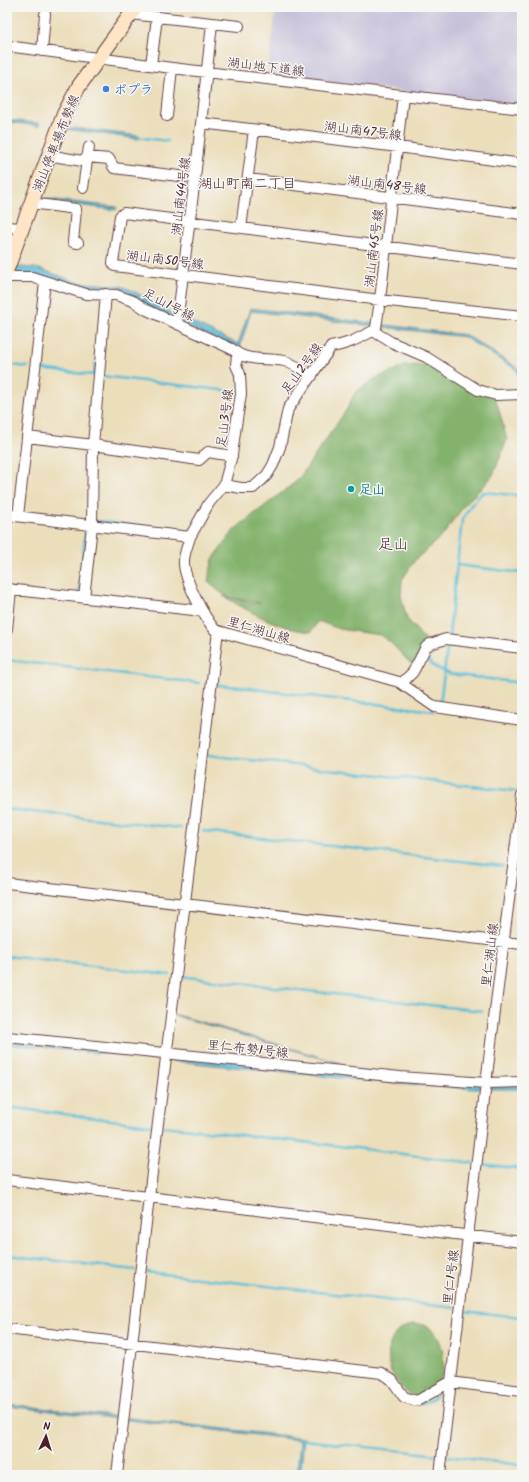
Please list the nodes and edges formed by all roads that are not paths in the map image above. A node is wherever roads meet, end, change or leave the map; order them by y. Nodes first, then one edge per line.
1 (133, 11) edge
2 (45, 14) dead end
3 (157, 17) junction
4 (212, 24) junction
5 (239, 26) dead end
6 (7, 46) edge
7 (42, 51) junction
8 (99, 59) junction
9 (151, 65) junction
10 (172, 68) junction
11 (206, 72) junction
12 (403, 96) junction
13 (522, 109) edge
14 (167, 116) dead end
15 (202, 123) junction
16 (254, 130) junction
17 (398, 147) junction
18 (88, 152) junction
19 (48, 155) junction
20 (522, 164) edge
21 (195, 178) junction
22 (248, 179) junction
23 (83, 188) dead end
24 (392, 198) junction
25 (31, 203) junction
26 (522, 214) edge
27 (190, 222) junction
28 (7, 227) edge
29 (21, 228) junction
30 (241, 228) junction
31 (78, 243) dead end
32 (386, 247) junction
33 (522, 264) edge
34 (7, 269) edge
35 (183, 274) junction
36 (7, 276) edge
37 (45, 282) junction
38 (106, 294) junction
39 (380, 300) junction
40 (522, 316) edge
41 (177, 320) junction
42 (373, 331) junction
43 (237, 353) junction
44 (312, 376) junction
45 (522, 394) edge
46 (27, 437) junction
47 (94, 445) junction
48 (232, 456) junction
49 (224, 485) junction
50 (7, 515) edge
51 (18, 516) junction
52 (92, 526) junction
53 (190, 537) junction
54 (9, 589) edge
55 (84, 598) junction
56 (202, 611) junction
57 (7, 629) edge
58 (218, 631) junction
59 (522, 648) edge
60 (402, 683) junction
61 (522, 720) edge
62 (522, 795) edge
63 (7, 883) edge
64 (184, 905) junction
65 (504, 942) junction
66 (522, 944) edge
67 (7, 1037) edge
68 (167, 1053) junction
69 (522, 1082) edge
70 (486, 1083) junction
71 (7, 1180) edge
72 (149, 1198) junction
73 (468, 1236) junction
74 (522, 1242) edge
75 (7, 1329) edge
76 (131, 1343) junction
77 (450, 1382) junction
78 (522, 1391) edge
79 (117, 1475) edge
80 (440, 1475) edge

1 - 3 street
1 - 8 main road, 湖山停車場布勢線
2 - 7 street
3 - 4 street
3 - 9 street
4 - 5 street
4 - 11 street, 湖山南44号線
6 - 7 street, 湖山地下道線
7 - 8 street, 湖山地下道線
8 - 9 street, 湖山地下道線
8 - 19 main road, 湖山停車場布勢線
9 - 10 street, 湖山地下道線
10 - 11 street, 湖山地下道線
10 - 14 street
11 - 12 street, 湖山地下道線
11 - 15 street, 湖山南44号線
12 - 13 street, 湖山地下道線
12 - 17 street, 湖山南45号線
15 - 16 street, 湖山南47号線
15 - 21 street, 湖山南44号線
16 - 17 street, 湖山南47号線
16 - 22 street
17 - 20 street, 湖山南47号線
17 - 24 street, 湖山南45号線
18 - 19 street
18 - 21 street
18 - 23 street
19 - 25 main road, 湖山停車場布勢線
21 - 27 street, 湖山南44号線
22 - 24 street, 湖山南48号線
22 - 30 street
24 - 26 street, 湖山南48号線
24 - 32 street, 湖山南45号線
25 - 29 main road, 湖山停車場布勢線
25 - 31 street
27 - 30 street, 湖山南50号線
27 - 35 street, 湖山南44号線
27 - 35 street, 湖山南50号線
28 - 29 street
29 - 34 main road, 湖山停車場布勢線
30 - 32 street, 湖山南50号線
32 - 33 street, 湖山南50号線
32 - 39 street, 湖山南45号線
35 - 39 street, 湖山南50号線
35 - 41 street, 湖山南44号線
36 - 37 street, 足山1号線
37 - 38 street, 足山1号線
37 - 46 street
38 - 41 street, 足山1号線
38 - 47 street
39 - 40 street, 湖山南50号線
39 - 42 street, 湖山南45号線
41 - 43 street, 足山1号線
42 - 44 street, 足山2号線
42 - 45 street
43 - 44 street, 足山1号線
43 - 48 street, 足山3号線
44 - 49 street, 足山2号線
46 - 47 street
46 - 51 street
47 - 48 street
47 - 52 street
48 - 49 street, 足山3号線
49 - 53 street
50 - 51 street
51 - 52 street
52 - 53 street
52 - 55 street
53 - 56 street, 里仁湖山線
54 - 55 street
54 - 57 street
55 - 56 street
56 - 58 street, 里仁湖山線
58 - 60 street, 里仁湖山線
58 - 64 street
59 - 60 street
60 - 61 street, 里仁湖山線
62 - 65 street, 里仁湖山線
63 - 64 street
64 - 65 street
64 - 68 street
65 - 66 street
65 - 70 street, 里仁湖山線
67 - 68 street, 里仁布勢1号線
68 - 70 street, 里仁布勢1号線
68 - 72 street
69 - 70 street
70 - 73 street, 里仁1号線
71 - 72 street
72 - 73 street
72 - 76 street
73 - 74 street
73 - 77 street, 里仁1号線
75 - 76 street
76 - 77 street
76 - 79 street
77 - 78 street
77 - 80 street, 里仁1号線

